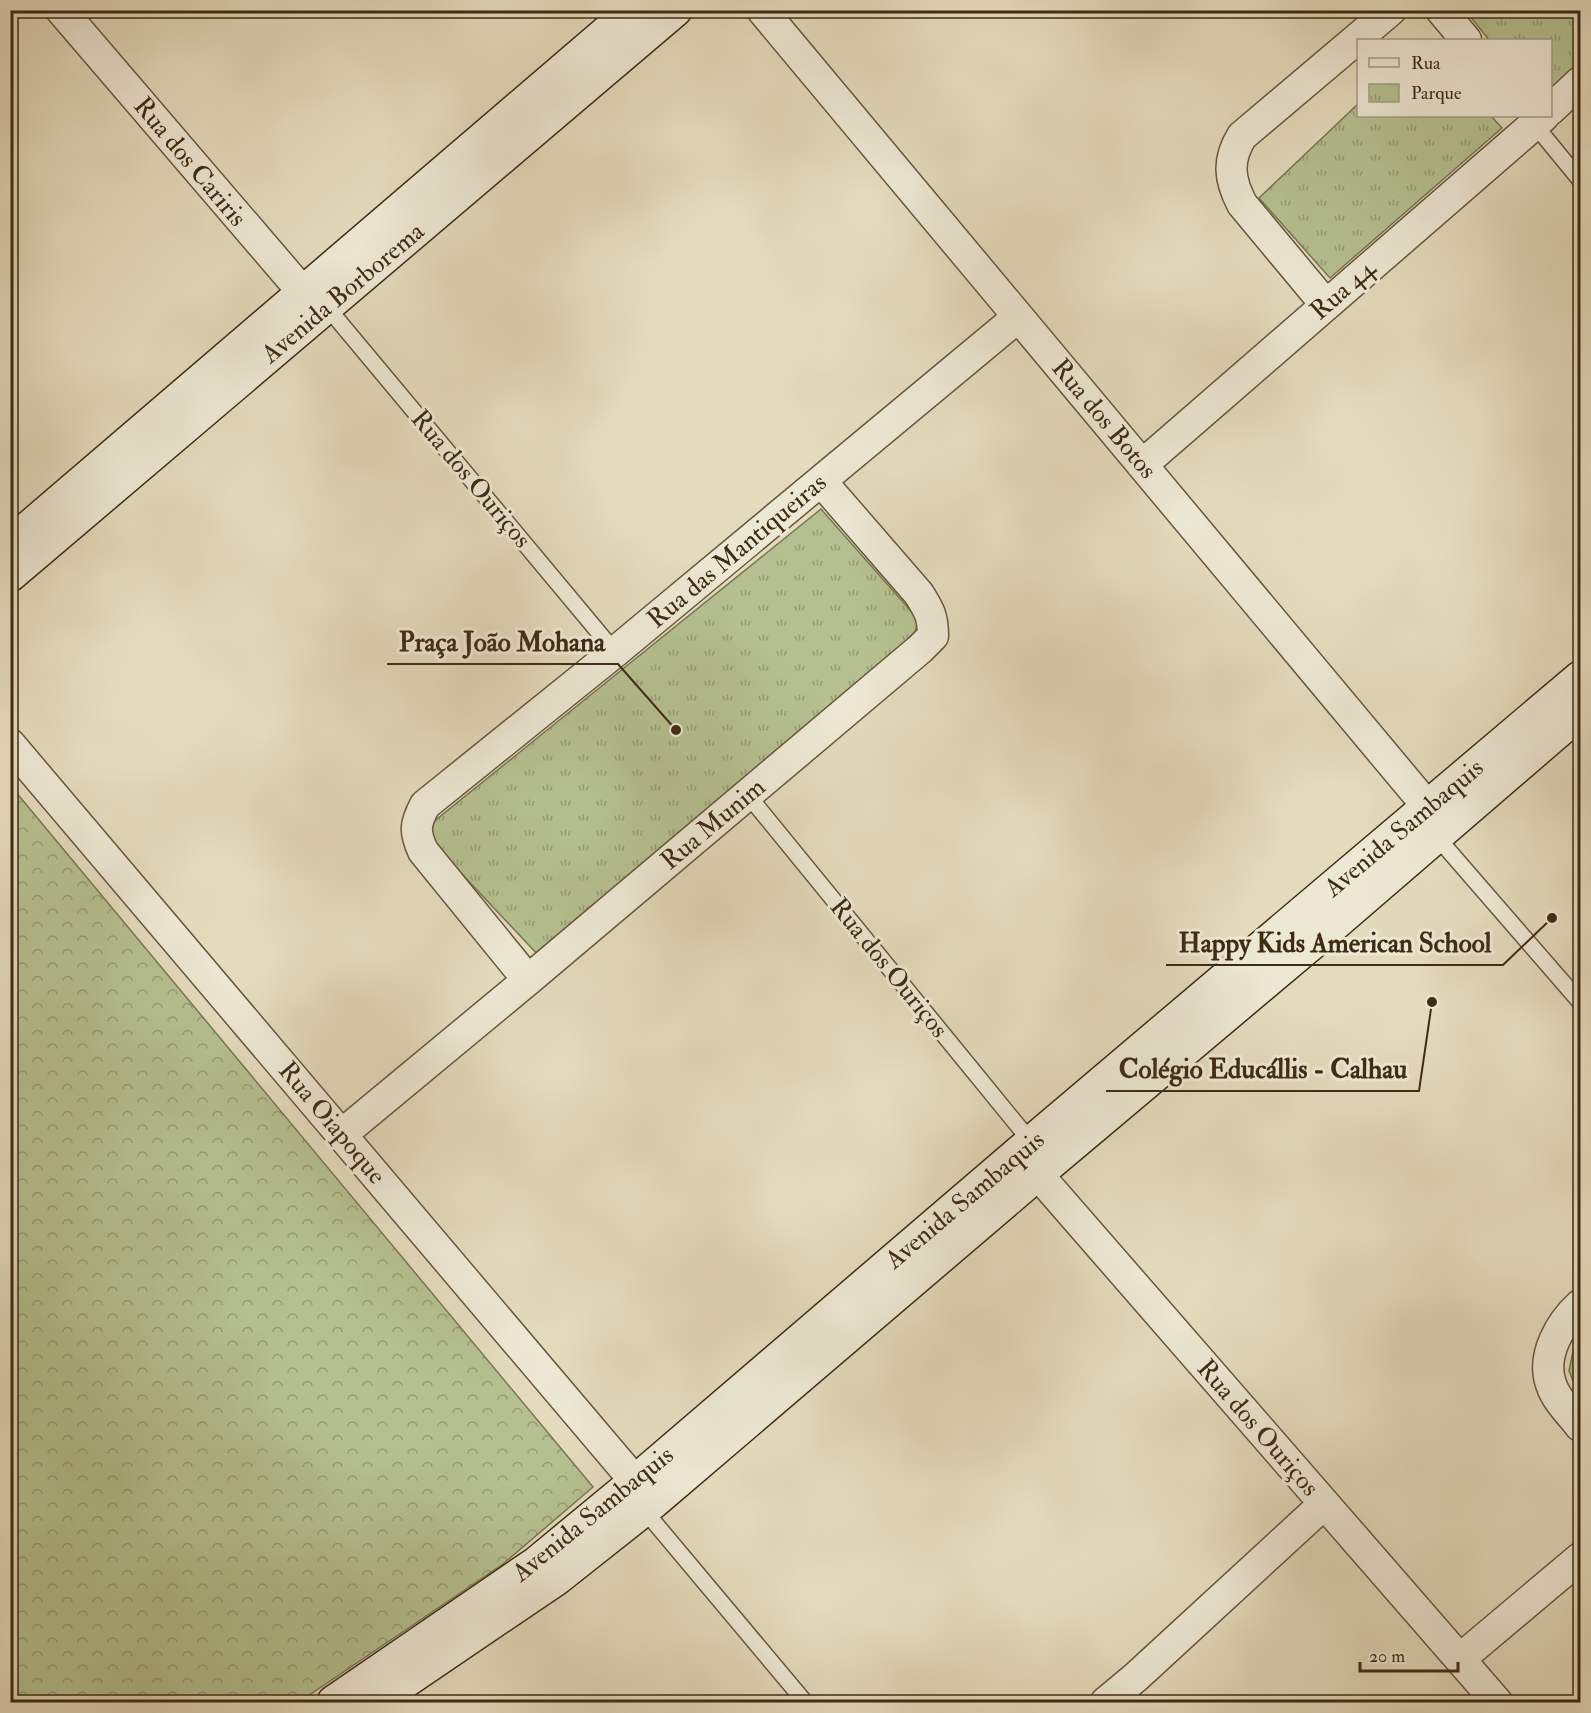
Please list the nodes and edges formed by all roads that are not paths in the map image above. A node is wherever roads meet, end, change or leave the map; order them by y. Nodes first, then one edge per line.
1 (61, 10) edge
2 (633, 10) edge
3 (675, 10) edge
4 (762, 10) edge
5 (1390, 10) edge
6 (1441, 10) edge
7 (1465, 39) edge
8 (1581, 82) edge
9 (1552, 105) edge
10 (1538, 117) edge
11 (1540, 117) edge
12 (1581, 180) edge
13 (316, 304) junction
14 (1326, 305) junction
15 (1018, 316) junction
16 (1143, 465) junction
17 (821, 481) junction
18 (10, 544) edge
19 (10, 575) edge
20 (615, 652) junction
21 (1581, 678) edge
22 (1581, 712) edge
23 (10, 744) edge
24 (747, 794) junction
25 (1437, 824) junction
26 (528, 980) junction
27 (1581, 1002) edge
28 (341, 1135) junction
29 (1029, 1156) junction
30 (1581, 1305) edge
31 (1581, 1426) edge
32 (644, 1498) junction
33 (1324, 1504) junction
34 (1581, 1558) edge
35 (1460, 1659) junction
36 (1141, 1690) edge
37 (334, 1702) edge
38 (374, 1702) edge
39 (805, 1702) edge
40 (1106, 1702) edge
41 (1497, 1702) edge

1 - 13 street, Rua dos Cariris
2 - 13 main road, Avenida Borborema
3 - 13 main road, Avenida Borborema
4 - 15 street, Rua dos Botos
5 - 14 street
6 - 7 street
8 - 9 street, Rua 44
10 - 14 street, Rua 44
11 - 12 lane
13 - 18 main road, Avenida Borborema
13 - 19 main road, Avenida Borborema
13 - 20 lane, Rua dos Ouriços
14 - 16 street, Rua 44
15 - 16 street, Rua dos Botos
15 - 17 street, Rua das Mantiqueiras
16 - 25 street, Rua dos Botos
17 - 20 street, Rua das Mantiqueiras
17 - 24 street, Rua Munim
20 - 26 street, Rua das Mantiqueiras
21 - 25 main road, Avenida Sambaquis
22 - 25 main road, Avenida Sambaquis
23 - 28 street, Rua Oiapoque
24 - 26 street, Rua Munim
24 - 29 lane, Rua dos Ouriços
25 - 27 lane
25 - 29 main road, Avenida Sambaquis
26 - 28 street, Rua Munim
28 - 32 street, Rua Oiapoque
29 - 32 main road, Avenida Sambaquis
29 - 33 street, Rua dos Ouriços
30 - 31 street
32 - 37 main road, Avenida Sambaquis
32 - 38 main road, Avenida Sambaquis
32 - 39 lane
33 - 35 street, Rua dos Ouriços
33 - 36 street
34 - 35 street
35 - 41 street, Rua dos Ouriços
36 - 40 street

